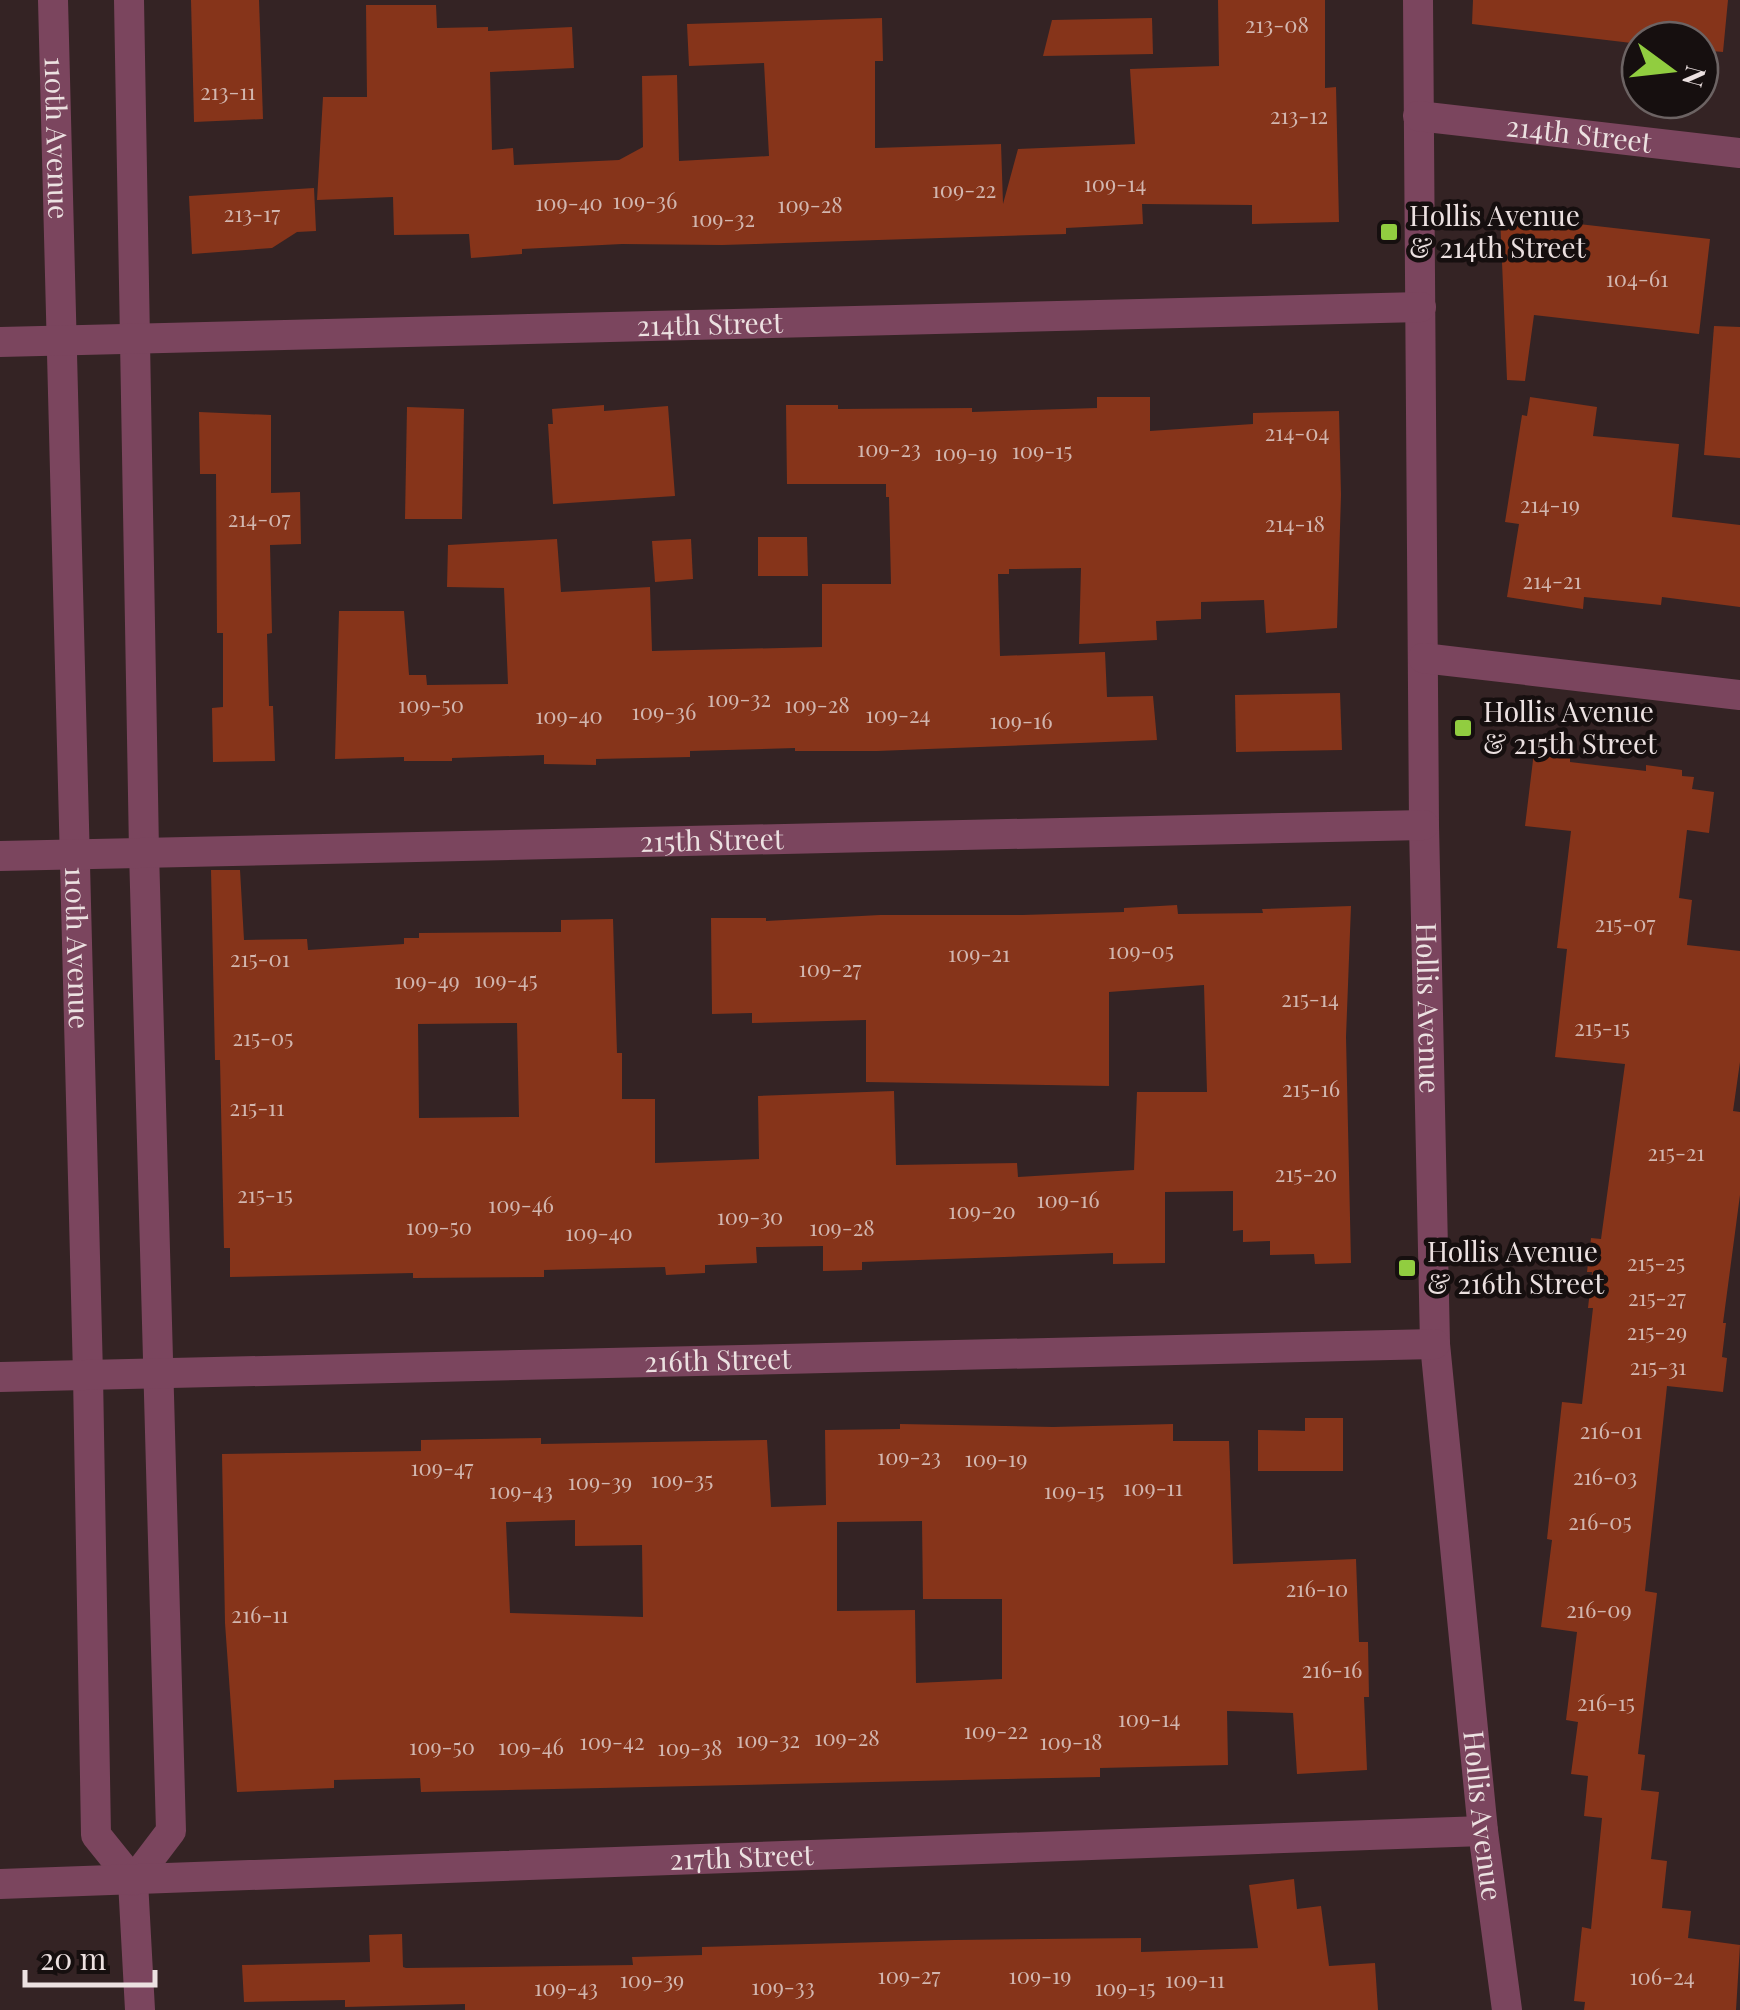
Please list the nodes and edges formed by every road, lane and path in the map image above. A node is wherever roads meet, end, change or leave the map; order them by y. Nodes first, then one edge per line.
1 (53, 0) edge
2 (129, 0) edge
3 (1418, 0) edge
4 (1418, 116) junction
5 (1740, 153) edge
6 (1420, 308) junction
7 (136, 338) junction
8 (62, 340) junction
9 (0, 342) edge
10 (1423, 658) junction
11 (1740, 695) edge
12 (1424, 825) junction
13 (144, 852) junction
14 (75, 855) junction
15 (0, 856) edge
16 (1435, 1344) junction
17 (156, 1372) junction
18 (88, 1376) junction
19 (0, 1377) edge
20 (1483, 1831) junction
21 (133, 1881) junction
22 (0, 1884) edge
23 (140, 2010) edge
24 (1506, 2010) edge

1 - 8 street, 110th Avenue
2 - 7 street
3 - 4 street, Hollis Avenue
4 - 5 street, 214th Street
4 - 6 street, Hollis Avenue
6 - 7 street, 214th Street
6 - 10 street, Hollis Avenue
7 - 8 street, 214th Street
7 - 13 street
8 - 9 street, 214th Street
8 - 14 street, 110th Avenue
10 - 11 street
10 - 12 street, Hollis Avenue
12 - 13 street, 215th Street
12 - 16 street, Hollis Avenue
13 - 14 street, 215th Street
13 - 17 street
14 - 15 street, 215th Street
14 - 18 street, 110th Avenue
16 - 17 street, 216th Street
16 - 20 street, Hollis Avenue
17 - 18 street, 216th Street
17 - 21 street
18 - 19 street, 216th Street
18 - 21 street, 110th Avenue
20 - 21 street, 217th Street
20 - 24 street, Hollis Avenue
21 - 22 street, 217th Street
21 - 23 street

